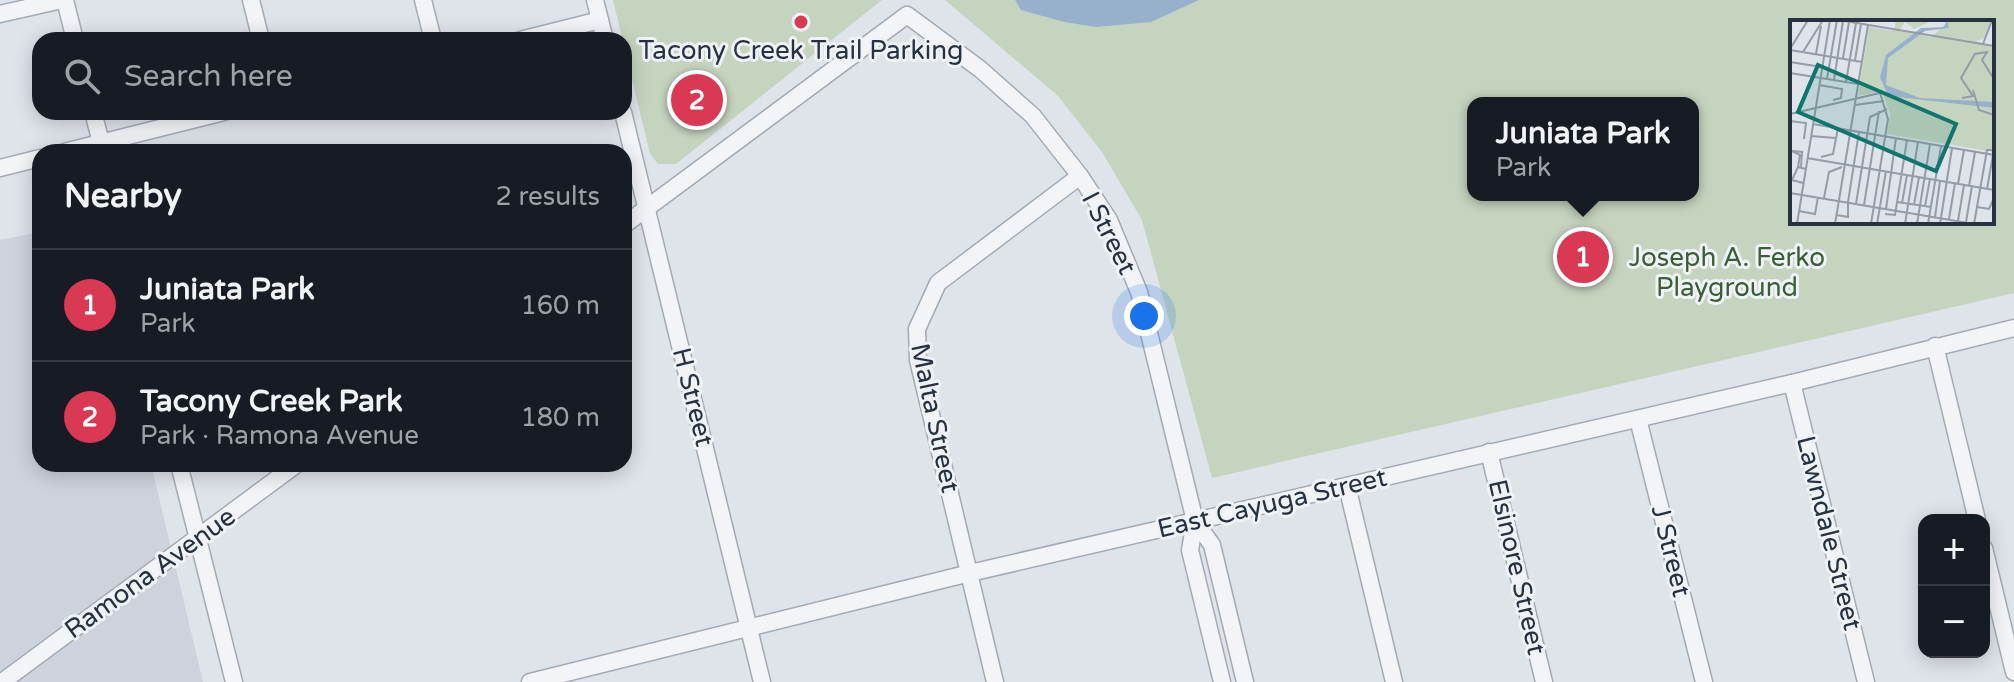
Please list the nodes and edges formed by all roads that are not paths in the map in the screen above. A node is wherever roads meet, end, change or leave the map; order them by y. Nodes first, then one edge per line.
1 (63, 0) edge
2 (251, 0) edge
3 (423, 0) edge
4 (595, 0) edge
5 (0, 14) edge
6 (600, 20) junction
7 (73, 32) edge
8 (259, 32) edge
9 (431, 32) edge
10 (552, 32) edge
11 (603, 32) edge
12 (95, 120) edge
13 (196, 120) edge
14 (625, 120) edge
15 (101, 144) edge
16 (112, 144) edge
17 (631, 144) edge
18 (632, 148) edge
19 (32, 160) edge
20 (0, 168) edge
21 (1080, 176) junction
22 (647, 208) junction
23 (632, 219) edge
24 (2014, 328) edge
25 (1935, 346) junction
26 (1792, 383) junction
27 (1638, 419) junction
28 (1489, 452) junction
29 (181, 472) edge
30 (286, 472) edge
31 (1347, 486) junction
32 (1976, 514) edge
33 (1195, 521) junction
34 (197, 540) junction
35 (970, 573) junction
36 (1990, 573) edge
37 (749, 629) junction
38 (2014, 672) edge
39 (2, 682) edge
40 (234, 682) edge
41 (530, 682) edge
42 (762, 682) edge
43 (995, 682) edge
44 (1222, 682) edge
45 (1245, 682) edge
46 (1394, 682) edge
47 (1544, 682) edge
48 (1704, 682) edge
49 (1866, 682) edge

1 - 5 street
1 - 7 street
2 - 8 street
3 - 9 street
4 - 6 street
6 - 10 street
6 - 11 street
12 - 15 street
13 - 16 street
14 - 17 street, H Street
18 - 22 street, H Street
19 - 20 street
21 - 22 street, I Street
21 - 33 street, I Street
21 - 35 street, Malta Street
22 - 23 street
22 - 37 street, H Street
24 - 25 street, East Cayuga Street
25 - 26 street, East Cayuga Street
25 - 32 street
26 - 27 street, East Cayuga Street
26 - 49 street, Lawndale Street
27 - 28 street, East Cayuga Street
27 - 48 street, J Street
28 - 31 street, East Cayuga Street
28 - 47 street, Elsinore Street
29 - 34 street
30 - 34 street, Ramona Avenue
31 - 33 street, East Cayuga Street
31 - 46 street
33 - 35 street, East Cayuga Street
33 - 44 street, I Street
33 - 45 street, I Street
34 - 39 street, Ramona Avenue
34 - 40 street
35 - 37 street, East Cayuga Street
35 - 43 street, Malta Street
36 - 38 street
37 - 41 street, East Cayuga Street
37 - 42 street, H Street

